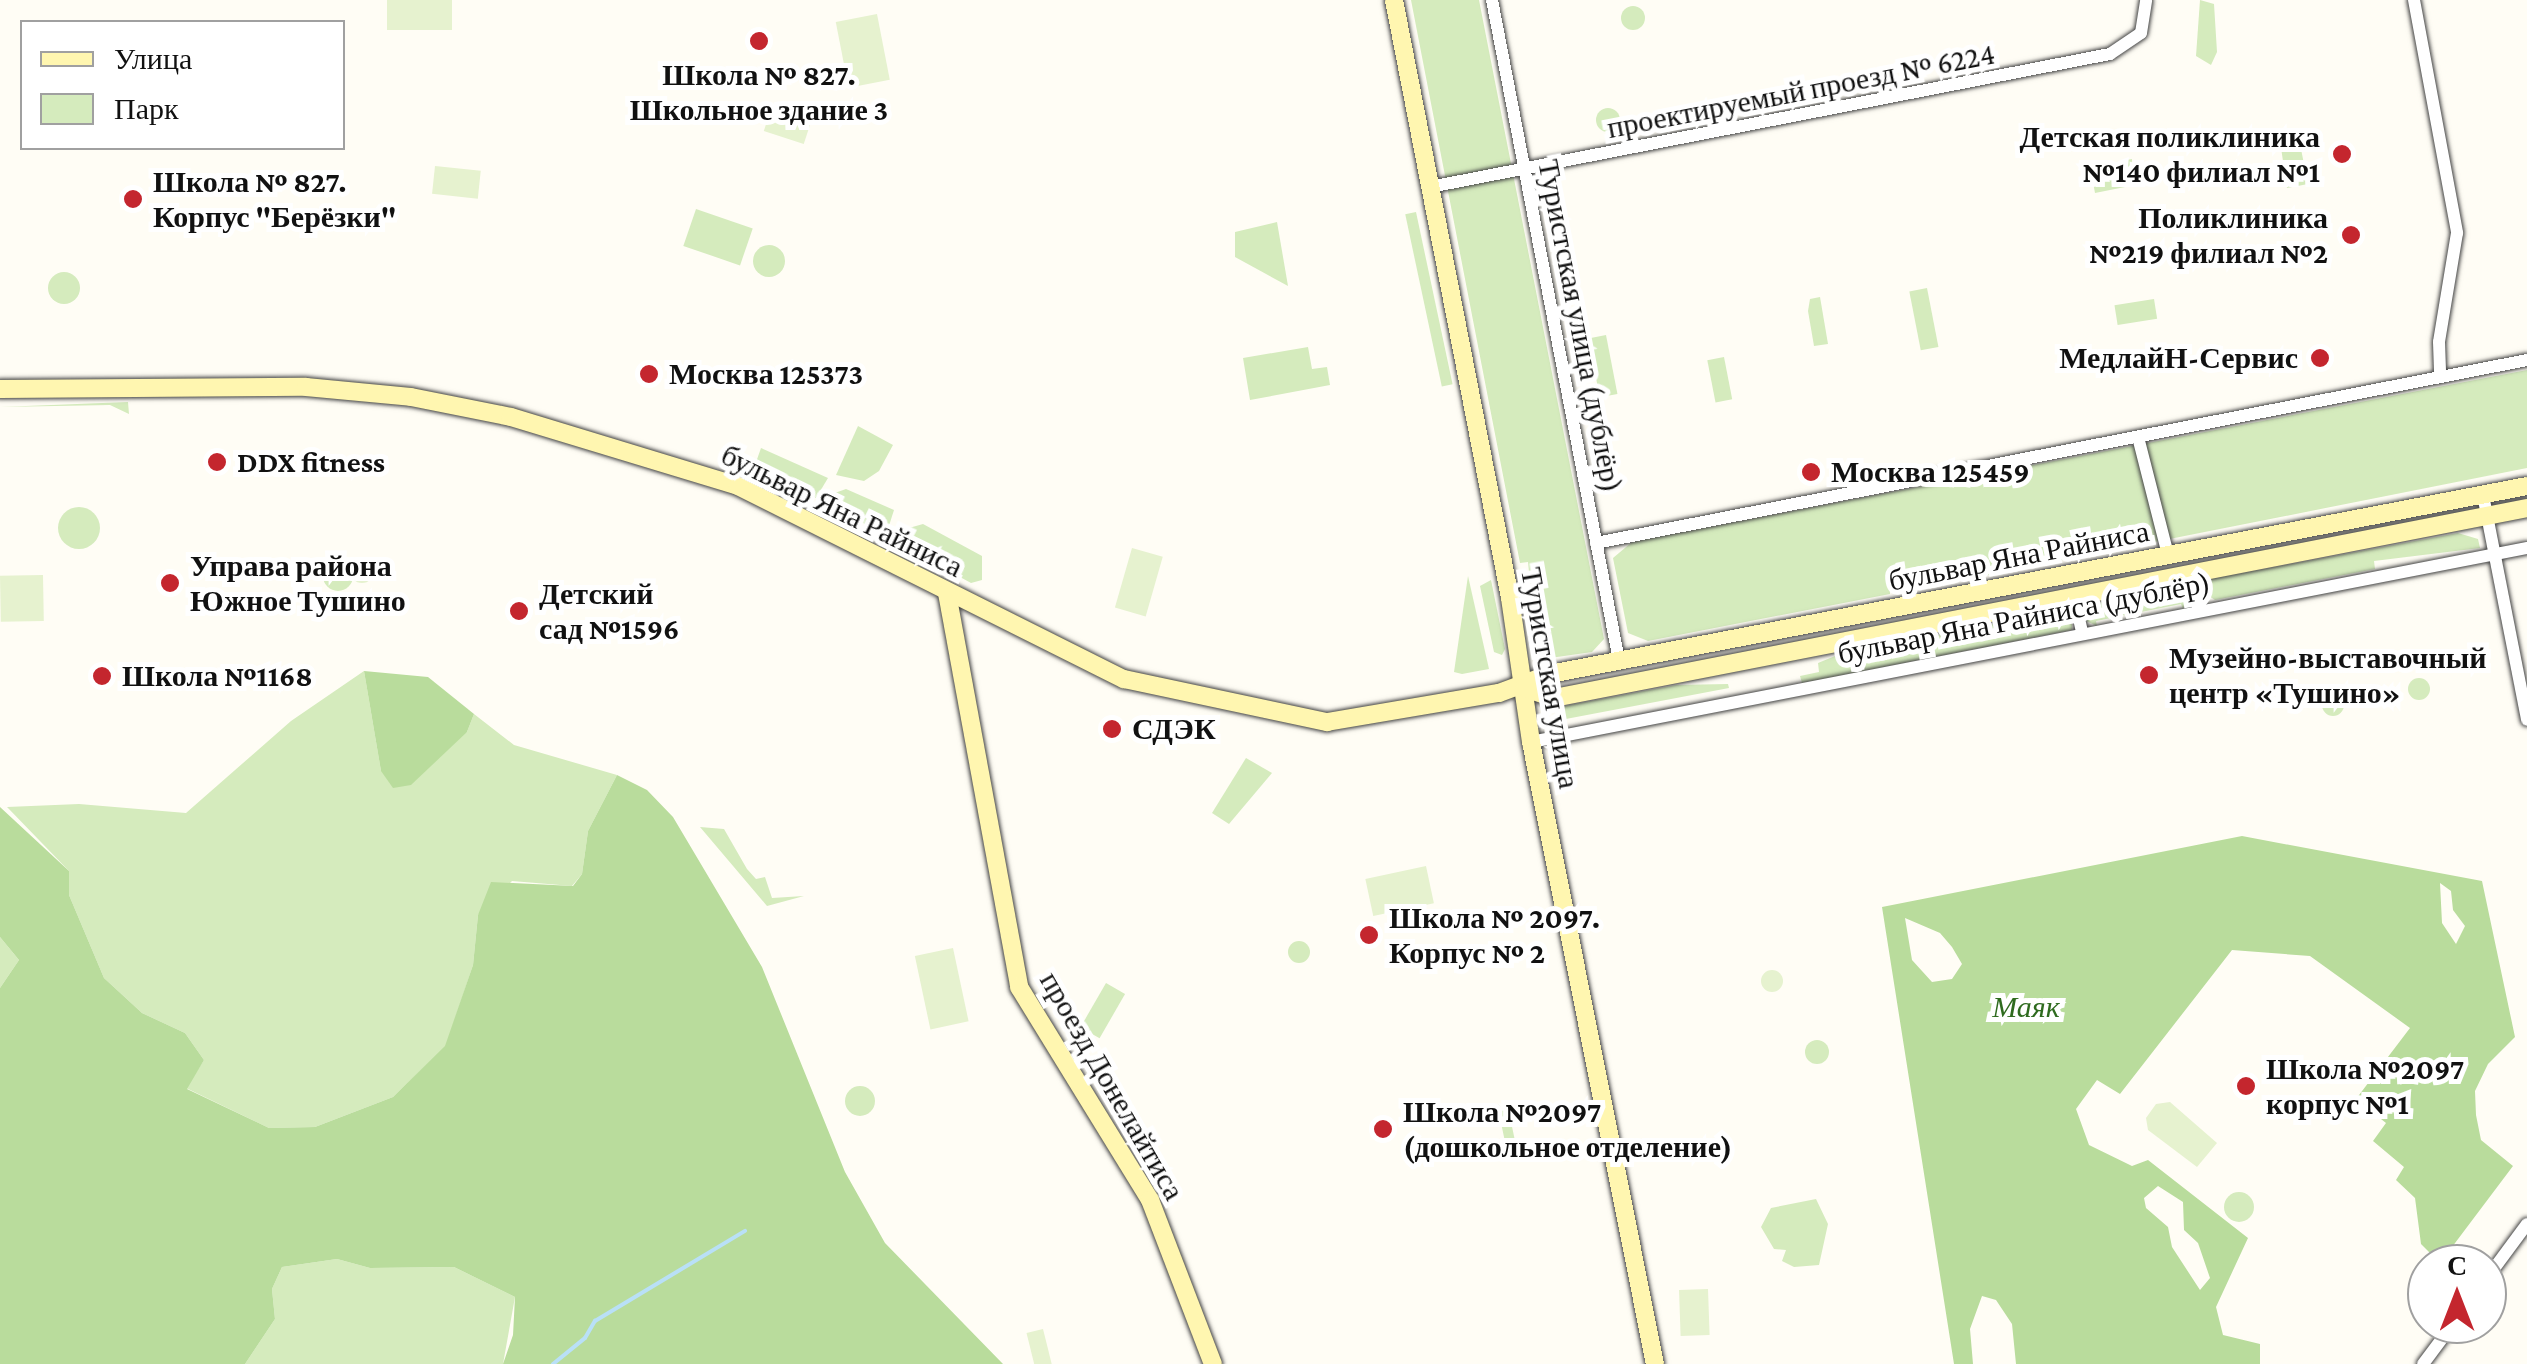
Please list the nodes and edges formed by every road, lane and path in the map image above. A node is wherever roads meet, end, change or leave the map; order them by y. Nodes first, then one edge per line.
1 (1394, 0) edge
2 (1492, 0) edge
3 (2146, 0) edge
4 (2414, 0) edge
5 (1524, 170) junction
6 (1430, 187) junction
7 (2527, 360) edge
8 (2440, 377) junction
9 (0, 389) edge
10 (2138, 436) junction
11 (2527, 486) edge
12 (2483, 495) junction
13 (2527, 508) edge
14 (2487, 516) junction
15 (1596, 542) junction
16 (2527, 548) edge
17 (2495, 554) junction
18 (2168, 555) junction
19 (2192, 574) junction
20 (947, 593) junction
21 (2074, 598) junction
22 (2198, 608) junction
23 (2082, 633) junction
24 (1620, 661) junction
25 (1524, 688) junction
26 (2527, 720) edge
27 (1531, 742) junction
28 (2527, 1224) edge
29 (2507, 1251) edge
30 (1213, 1364) edge
31 (1655, 1364) edge

1 - 6 main road, Туристская улица
2 - 5 street, Туристская улица (дублёр)
3 - 5 street, проектируемый проезд № 6224
4 - 8 street
5 - 6 street, проектируемый проезд № 6224
5 - 15 street, Туристская улица (дублёр)
6 - 25 main road, Туристская улица
7 - 8 street
8 - 10 street
9 - 20 main road, бульвар Яна Райниса
10 - 15 street
10 - 18 street
11 - 12 main road, бульвар Яна Райниса
12 - 14 street
12 - 18 main road, бульвар Яна Райниса
13 - 14 main road, бульвар Яна Райниса
14 - 17 street
14 - 19 main road, бульвар Яна Райниса
15 - 24 street, Туристская улица (дублёр)
16 - 17 street, бульвар Яна Райниса (дублёр)
17 - 22 street, бульвар Яна Райниса (дублёр)
17 - 26 street
18 - 24 main road, бульвар Яна Райниса
19 - 21 main road, бульвар Яна Райниса
19 - 22 street
20 - 25 main road, бульвар Яна Райниса
20 - 30 main road, проезд Донелайтиса
21 - 23 street
21 - 25 main road, бульвар Яна Райниса
22 - 23 street, бульвар Яна Райниса (дублёр)
23 - 27 street, бульвар Яна Райниса (дублёр)
24 - 25 main road, бульвар Яна Райниса
25 - 27 main road, Туристская улица
27 - 31 main road, Туристская улица
28 - 29 street

